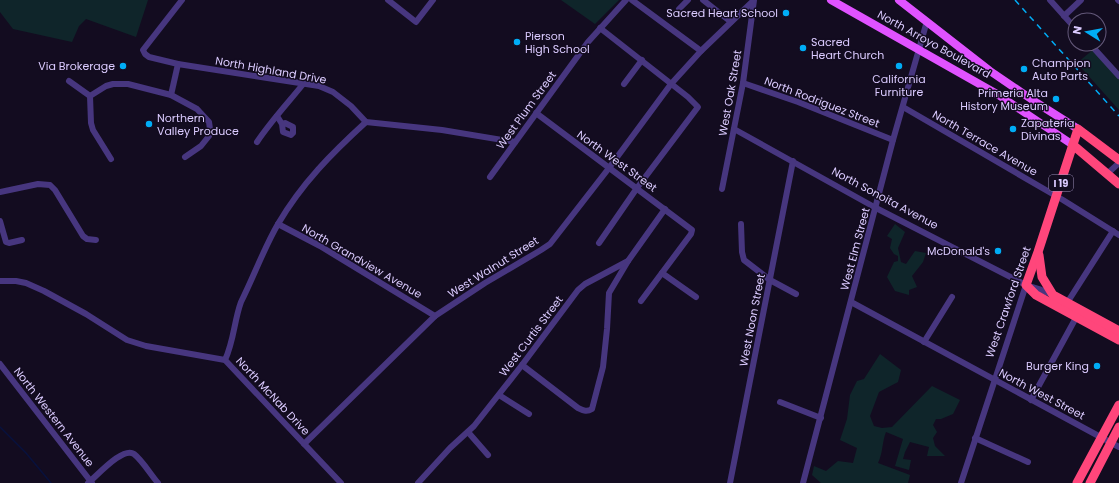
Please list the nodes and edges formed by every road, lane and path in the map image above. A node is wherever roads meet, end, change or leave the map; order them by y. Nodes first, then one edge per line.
1 (182, 0) edge
2 (388, 0) edge
3 (432, 0) edge
4 (626, 0) edge
5 (632, 0) edge
6 (688, 0) edge
7 (703, 0) edge
8 (753, 0) edge
9 (831, 0) edge
10 (899, 0) edge
11 (1050, 0) edge
12 (1081, 0) edge
13 (679, 9) dead end
14 (1064, 16) junction
15 (1067, 19) edge
16 (927, 21) junction
17 (731, 22) junction
18 (600, 28) junction
19 (918, 49) junction
20 (701, 52) junction
21 (1097, 52) edge
22 (642, 60) junction
23 (178, 64) junction
24 (1119, 76) edge
25 (69, 81) dead end
26 (743, 83) junction
27 (304, 84) junction
28 (624, 84) dead end
29 (671, 84) junction
30 (171, 95) junction
31 (90, 96) junction
32 (903, 107) junction
33 (536, 113) junction
34 (277, 116) junction
35 (366, 122) junction
36 (282, 124) dead end
37 (734, 128) junction
38 (1078, 129) junction
39 (893, 140) junction
40 (257, 142) dead end
41 (515, 142) junction
42 (1073, 145) junction
43 (185, 157) dead end
44 (111, 159) dead end
45 (1119, 160) edge
46 (793, 161) junction
47 (1119, 163) edge
48 (609, 168) junction
49 (1107, 174) junction
50 (490, 177) dead end
51 (1119, 184) edge
52 (637, 188) junction
53 (722, 189) dead end
54 (0, 192) edge
55 (1056, 196) junction
56 (876, 208) junction
57 (665, 209) junction
58 (0, 222) edge
59 (278, 224) junction
60 (741, 224) dead end
61 (1113, 231) junction
62 (1119, 234) edge
63 (22, 240) dead end
64 (96, 240) dead end
65 (599, 243) dead end
66 (1038, 252) junction
67 (628, 260) junction
68 (662, 273) junction
69 (0, 280) edge
70 (770, 280) junction
71 (1026, 285) junction
72 (796, 294) dead end
73 (1053, 295) junction
74 (696, 297) dead end
75 (952, 297) dead end
76 (641, 301) dead end
77 (851, 302) junction
78 (1067, 303) junction
79 (1078, 313) junction
80 (435, 316) junction
81 (1100, 325) junction
82 (1119, 330) edge
83 (1119, 340) edge
84 (924, 342) junction
85 (226, 360) junction
86 (0, 364) edge
87 (522, 365) junction
88 (994, 380) junction
89 (500, 394) junction
90 (1031, 400) junction
91 (780, 402) dead end
92 (1119, 405) edge
93 (529, 414) dead end
94 (821, 418) junction
95 (1119, 428) edge
96 (468, 432) junction
97 (1101, 437) junction
98 (975, 438) junction
99 (304, 444) junction
100 (1115, 444) edge
101 (488, 455) dead end
102 (1028, 462) dead end
103 (90, 482) edge
104 (158, 483) edge
105 (341, 483) edge
106 (418, 483) edge
107 (730, 483) edge
108 (803, 483) edge
109 (961, 483) edge
110 (1077, 483) edge
111 (1090, 483) edge

1 - 23 street, North Highland Drive
2 - 3 street
4 - 18 street, West Plum Street
5 - 20 street
6 - 13 street
7 - 17 street
8 - 17 street, West Walnut Street
8 - 26 street, West Oak Street
9 - 19 main road, North Arroyo Boulevard
10 - 16 main road
11 - 14 street
12 - 14 street
14 - 15 street
16 - 19 street, West Elm Street
16 - 38 main road
17 - 20 street, West Walnut Street
18 - 22 street
18 - 33 street, West Plum Street
19 - 32 street, West Elm Street
19 - 42 main road, North Arroyo Boulevard
20 - 29 street, West Walnut Street
21 - 24 street
22 - 28 street
22 - 29 street
23 - 27 street, North Highland Drive
23 - 30 street
25 - 31 street
26 - 37 street, West Oak Street
26 - 39 street, North Rodriguez Street
27 - 34 street
27 - 35 street, North Highland Drive
29 - 48 street, West Walnut Street
29 - 52 street
30 - 31 street
30 - 43 street
31 - 44 street
32 - 39 street, West Elm Street
32 - 55 street, North Terrace Avenue
33 - 41 street, West Plum Street
33 - 48 street, North West Street
34 - 36 street
34 - 40 street
35 - 41 street
35 - 59 street
37 - 46 street, North Sonoita Avenue
37 - 53 street, West Oak Street
38 - 42 highway, West Crawford Street / I 19
38 - 45 highway
39 - 56 street, West Elm Street
41 - 50 street, West Plum Street
42 - 49 highway, North Arroyo Boulevard
42 - 55 highway, West Crawford Street / I 19
46 - 56 street, North Sonoita Avenue
46 - 70 street, West Noon Street
47 - 49 street
48 - 52 street, North West Street
48 - 80 street, West Walnut Street
49 - 51 highway, North Arroyo Boulevard
52 - 57 street, North West Street
52 - 65 street
54 - 64 street
55 - 61 street, North Terrace Avenue
55 - 66 highway, West Crawford Street / I 19
56 - 71 street, North Sonoita Avenue
56 - 77 street, West Elm Street
57 - 67 street, West Curtis Street
57 - 68 street, North West Street
58 - 63 street
59 - 80 street, North Grandview Avenue
59 - 85 street
60 - 70 street
61 - 62 street, North Terrace Avenue
61 - 78 street
66 - 71 highway, West Crawford Street / I 19
66 - 73 highway, I 19
67 - 87 street, West Curtis Street
67 - 87 street
68 - 74 street
68 - 76 street
69 - 85 street, North McNab Drive
70 - 72 street
70 - 107 street, West Noon Street
71 - 73 street, North Sonoita Avenue
71 - 79 highway, North Sonoita Avenue / I 19
71 - 88 street, West Crawford Street
73 - 78 highway, North Sonoita Avenue / I 19
75 - 84 street
77 - 84 street, North West Street
77 - 94 street, West Elm Street
78 - 79 highway, North Sonoita Avenue / I 19
79 - 81 highway, North Sonoita Avenue / I 19
79 - 90 street
80 - 99 street, West Walnut Street
81 - 82 highway, North Sonoita Avenue / I 19
81 - 83 highway, North Sonoita Avenue / I 19
84 - 88 street, North West Street
85 - 99 street, North McNab Drive
86 - 103 street, North Western Avenue
87 - 89 street, West Curtis Street
88 - 90 street, North West Street
88 - 98 street, West Crawford Street
89 - 93 street
89 - 96 street, West Curtis Street
90 - 97 street, North West Street
91 - 94 street
92 - 97 highway
94 - 108 street, West Elm Street
95 - 100 highway
96 - 101 street
96 - 106 street, West Curtis Street
97 - 100 street, North West Street
97 - 110 highway
98 - 102 street
98 - 109 street, West Crawford Street
99 - 105 street, North McNab Drive
100 - 111 highway
103 - 104 street

